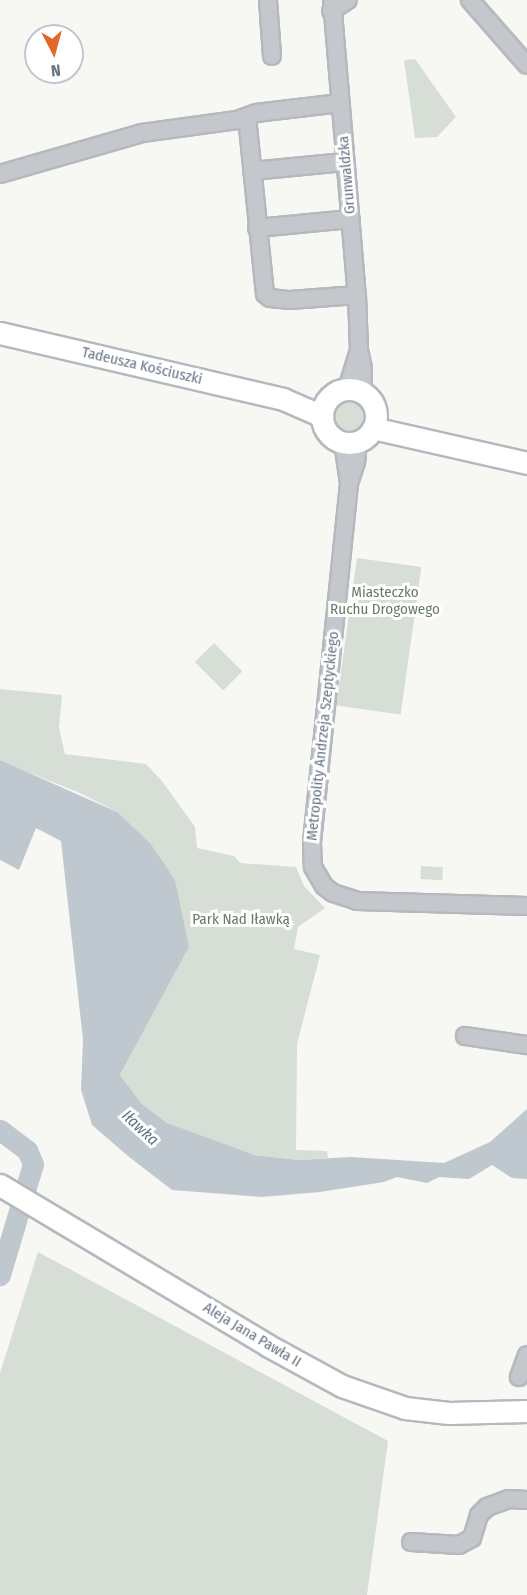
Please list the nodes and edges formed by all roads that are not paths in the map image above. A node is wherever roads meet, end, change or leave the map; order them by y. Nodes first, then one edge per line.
1 (268, 0) edge
2 (348, 0) edge
3 (470, 0) edge
4 (332, 5) edge
5 (272, 56) dead end
6 (527, 65) edge
7 (340, 103) junction
8 (247, 117) junction
9 (345, 162) junction
10 (252, 171) junction
11 (0, 174) edge
12 (351, 219) junction
13 (257, 228) junction
14 (357, 295) junction
15 (0, 333) edge
16 (354, 391) junction
17 (324, 409) junction
18 (362, 431) junction
19 (527, 452) edge
20 (527, 463) edge
21 (527, 906) edge
22 (465, 1036) dead end
23 (527, 1045) edge
24 (0, 1185) edge
25 (527, 1354) edge
26 (519, 1377) dead end
27 (527, 1411) edge
28 (527, 1500) edge
29 (411, 1542) dead end

1 - 5 street
2 - 4 street
3 - 6 street
4 - 7 street, Grunwaldzka
7 - 8 street
7 - 9 street, Grunwaldzka
8 - 10 street
8 - 11 street
9 - 10 street
9 - 12 street, Grunwaldzka
10 - 13 street
12 - 13 street
12 - 14 street, Grunwaldzka
13 - 14 street
14 - 16 street, Grunwaldzka
15 - 17 main road, Tadeusza Kościuszki
16 - 17 main road
16 - 18 main road
17 - 18 main road
18 - 19 main road
18 - 20 main road
18 - 21 street, Metropolity Andrzeja Szeptyckiego
22 - 23 street
24 - 27 main road, Aleja Jana Pawła II
25 - 26 street
28 - 29 street

